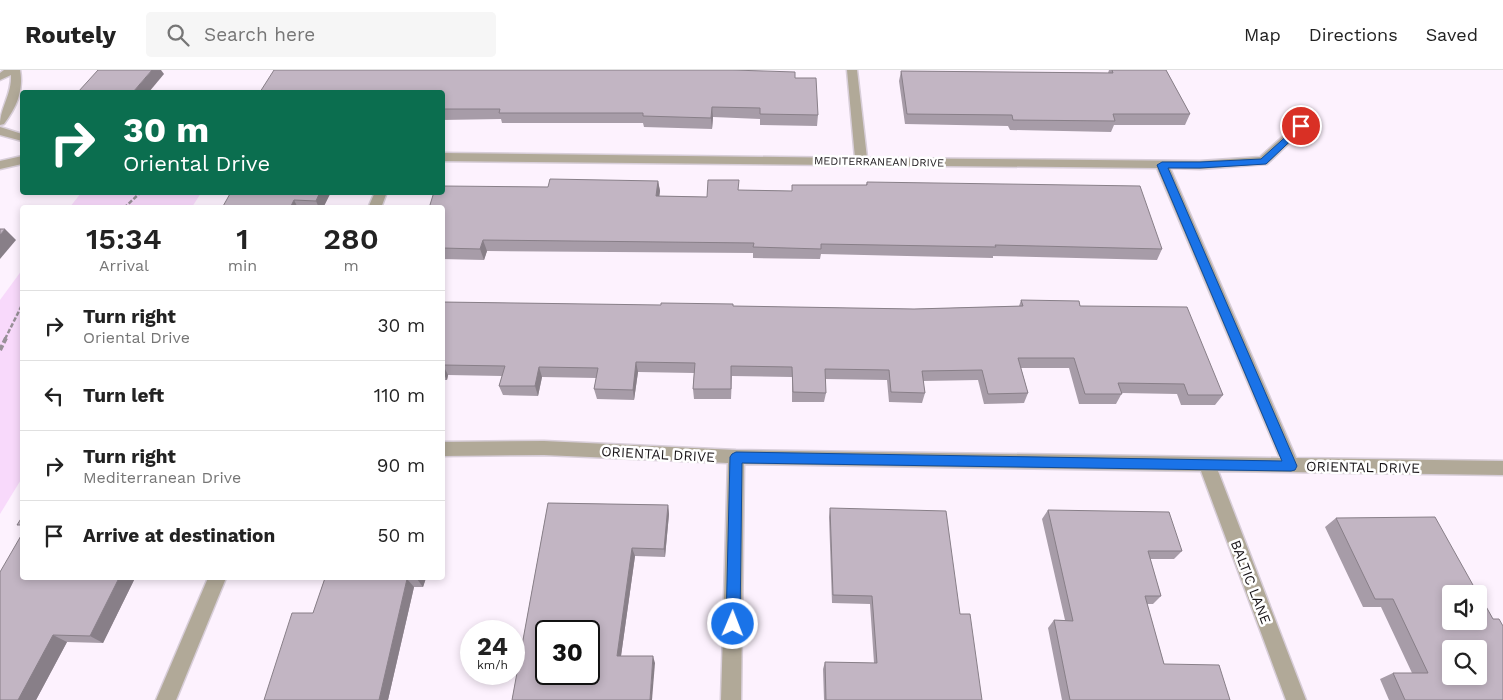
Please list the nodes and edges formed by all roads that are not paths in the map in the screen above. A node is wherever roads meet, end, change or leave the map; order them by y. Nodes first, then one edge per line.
1 (14, 70) edge
2 (852, 70) edge
3 (0, 77) edge
4 (0, 122) edge
5 (1301, 126) dead end
6 (0, 131) edge
7 (0, 135) edge
8 (20, 137) edge
9 (0, 141) edge
10 (445, 157) edge
11 (20, 160) edge
12 (861, 162) junction
13 (0, 165) edge
14 (1162, 165) junction
15 (445, 449) edge
16 (736, 457) junction
17 (1207, 464) junction
18 (1291, 466) junction
19 (1503, 468) edge
20 (216, 580) edge
21 (166, 700) edge
22 (731, 700) edge
23 (1296, 700) edge

1 - 3 street
1 - 4 street
2 - 12 street
5 - 14 street, MEDITERRANEAN DRIVE
6 - 8 street
7 - 9 street
10 - 12 street, MEDITERRANEAN DRIVE
11 - 13 street
12 - 14 street, MEDITERRANEAN DRIVE
14 - 18 street
15 - 16 street, ORIENTAL DRIVE
16 - 17 street, ORIENTAL DRIVE
16 - 22 street
17 - 18 street, ORIENTAL DRIVE
17 - 23 street, BALTIC LANE
18 - 19 street, ORIENTAL DRIVE
20 - 21 street

